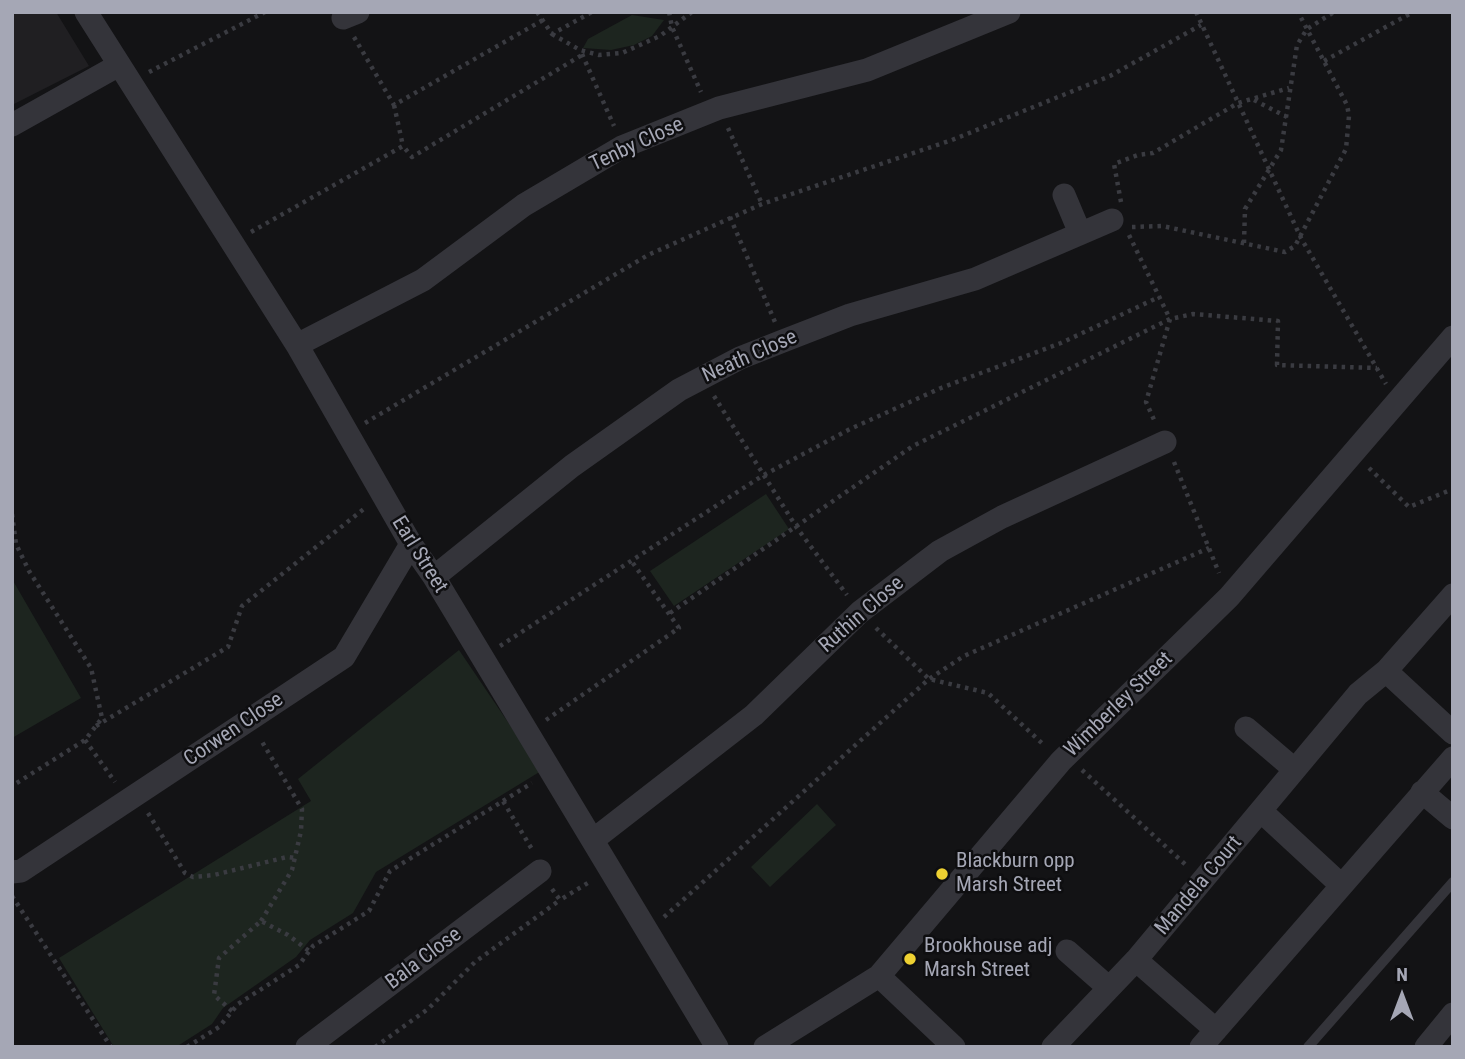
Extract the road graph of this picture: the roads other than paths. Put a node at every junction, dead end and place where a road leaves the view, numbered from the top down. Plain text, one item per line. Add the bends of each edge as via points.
1 (86, 12) edge
2 (1009, 12) edge
3 (124, 74) junction
4 (12, 125) edge
5 (1064, 195) dead end
6 (1112, 220) road end
7 (1080, 233) junction
8 (1453, 337) edge
9 (297, 345) junction
10 (1165, 442) road end
11 (411, 544) junction
12 (435, 577) junction
13 (1453, 595) edge
14 (1386, 671) junction
15 (1246, 728) dead end
16 (1453, 733) edge
17 (1453, 758) edge
18 (1294, 769) junction
19 (1422, 792) junction
20 (1261, 811) junction
21 (1453, 818) edge
22 (593, 840) junction
23 (540, 870) road end
24 (12, 872) edge
25 (1453, 882) edge
26 (1341, 885) junction
27 (1067, 951) dead end
28 (1136, 960) junction
29 (878, 976) junction
30 (1110, 988) junction
31 (1453, 1014) edge
32 (1208, 1038) edge
33 (1437, 1043) edge
34 (307, 1047) edge
35 (717, 1047) edge
36 (765, 1047) edge
37 (954, 1047) edge
38 (1053, 1047) edge
39 (1308, 1047) edge

1 - 3 street, Earl Street
2 - 9 street, Tenby Close via 867,70 714,110 622,147 524,205 422,280
3 - 4 street
3 - 9 street, Earl Street
5 - 7 street
6 - 7 street, Neath Close
7 - 12 street, Neath Close via 975,279 850,315 703,377 583,458
8 - 29 street, Wimberley Street via 1229,597 1064,758
9 - 11 street, Earl Street
10 - 22 street, Ruthin Close via 950,545 860,612 754,715
11 - 12 street, Earl Street
11 - 24 street, Corwen Close via 344,657 21,871
12 - 22 street, Earl Street
13 - 14 street, Mandela Court
14 - 16 street
14 - 18 street, Mandela Court via 1358,694
15 - 18 street
17 - 19 street
18 - 20 street, Mandela Court
19 - 21 street
19 - 26 street
20 - 26 street
20 - 28 street, Mandela Court
22 - 35 street, Earl Street
23 - 34 street, Bala Close
25 - 39 lane
26 - 32 street
27 - 30 street
28 - 30 street, Mandela Court
28 - 32 street
29 - 36 street, Wimberley Street
29 - 37 street
30 - 38 street, Mandela Court
31 - 33 street

